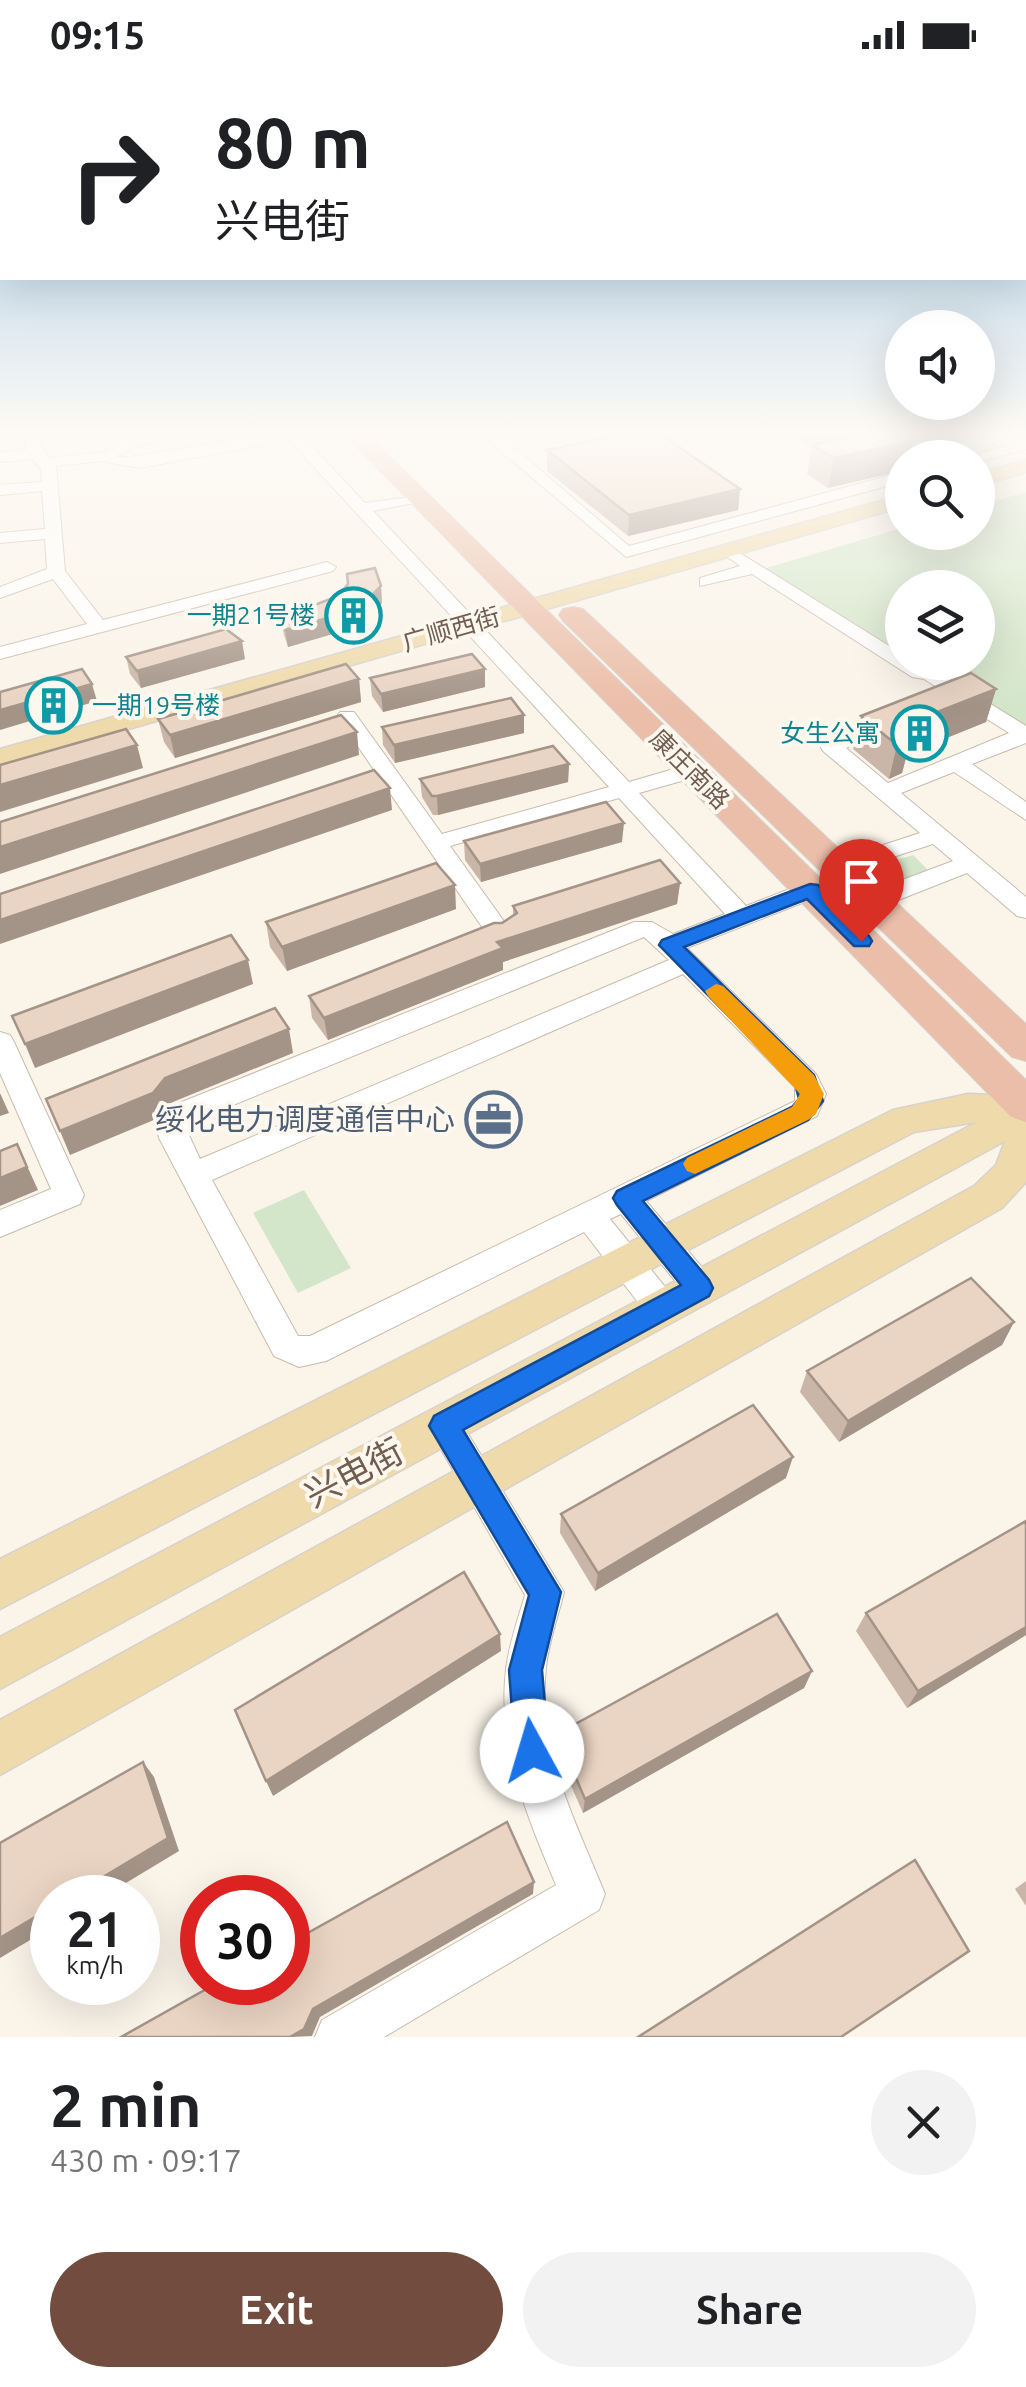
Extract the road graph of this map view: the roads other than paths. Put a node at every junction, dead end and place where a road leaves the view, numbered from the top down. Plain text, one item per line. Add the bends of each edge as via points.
1 (51, 524) edge
2 (374, 524) edge
3 (453, 524) edge
4 (473, 524) edge
5 (593, 524) edge
6 (731, 524) edge
7 (821, 524) edge
8 (53, 533) junction
9 (0, 538) edge
10 (727, 550) junction
11 (326, 567) dead end
12 (754, 568) junction
13 (56, 572) junction
14 (706, 582) dead end
15 (533, 585) junction
16 (0, 593) edge
17 (466, 624) junction
18 (98, 626) junction
19 (0, 653) edge
20 (965, 694) junction
21 (346, 716) edge
22 (1024, 736) edge
23 (0, 758) edge
24 (956, 764) junction
25 (691, 771) junction
26 (622, 790) junction
27 (885, 792) junction
28 (1026, 813) edge
29 (937, 835) junction
30 (436, 843) junction
31 (910, 844) junction
32 (971, 864) junction
33 (839, 867) junction
34 (945, 874) junction
35 (810, 890) junction
36 (874, 900) junction
37 (1025, 908) edge
38 (742, 917) junction
39 (500, 934) edge
40 (678, 954) junction
41 (0, 1042) edge
42 (1026, 1047) edge
43 (1026, 1110) edge
44 (1026, 1132) edge
45 (193, 1175) junction
46 (626, 1198) junction
47 (588, 1216) junction
48 (0, 1224) edge
49 (664, 1244) junction
50 (626, 1263) junction
51 (681, 1298) junction
52 (444, 1426) junction
53 (478, 1482) junction
54 (0, 1585) edge
55 (0, 1664) edge
56 (0, 1749) edge
57 (339, 2037) edge

1 - 8 street
2 - 17 street
3 - 15 highway, 康庄南路
4 - 15 highway, 康庄南路
5 - 6 street via 626,552
7 - 10 main road, 广顺西街
8 - 9 street
8 - 13 street
10 - 12 street
10 - 15 main road, 广顺西街
11 - 18 street
12 - 14 street
12 - 20 street via 919,673
13 - 16 street
13 - 18 street
15 - 17 main road, 广顺西街
15 - 25 highway, 康庄南路
15 - 33 highway, 康庄南路
17 - 23 main road, 广顺西街
17 - 26 street
18 - 19 street
20 - 22 street
20 - 27 street via 830,746
21 - 30 street
22 - 24 street
24 - 27 street
24 - 28 street
25 - 26 street
25 - 35 highway, 康庄南路
26 - 30 street
26 - 38 street
27 - 29 street
29 - 31 street
29 - 32 street
30 - 39 street
31 - 33 street
31 - 34 street
32 - 34 street
32 - 37 street
33 - 36 highway, 康庄南路
34 - 36 street
35 - 38 street
35 - 43 highway, 康庄南路
36 - 42 highway, 康庄南路
38 - 40 street
40 - 45 street
40 - 45 street via 657,933 635,929 184,1113 172,1130
40 - 46 street via 806,1081 811,1101 800,1114
41 - 48 street via 69,1195
43 - 49 main road via 968,1108 906,1120
43 - 51 main road, 兴电街
44 - 53 main road via 1010,1180 988,1196
45 - 47 street via 278,1336 300,1352
46 - 47 street
46 - 49 street
47 - 50 street
49 - 50 main road
49 - 51 street
50 - 51 street
50 - 54 main road
51 - 52 main road, 兴电街
52 - 53 street
52 - 55 main road, 兴电街
53 - 56 main road
53 - 57 street via 545,1592 525,1670 528,1729 553,1828 582,1894

